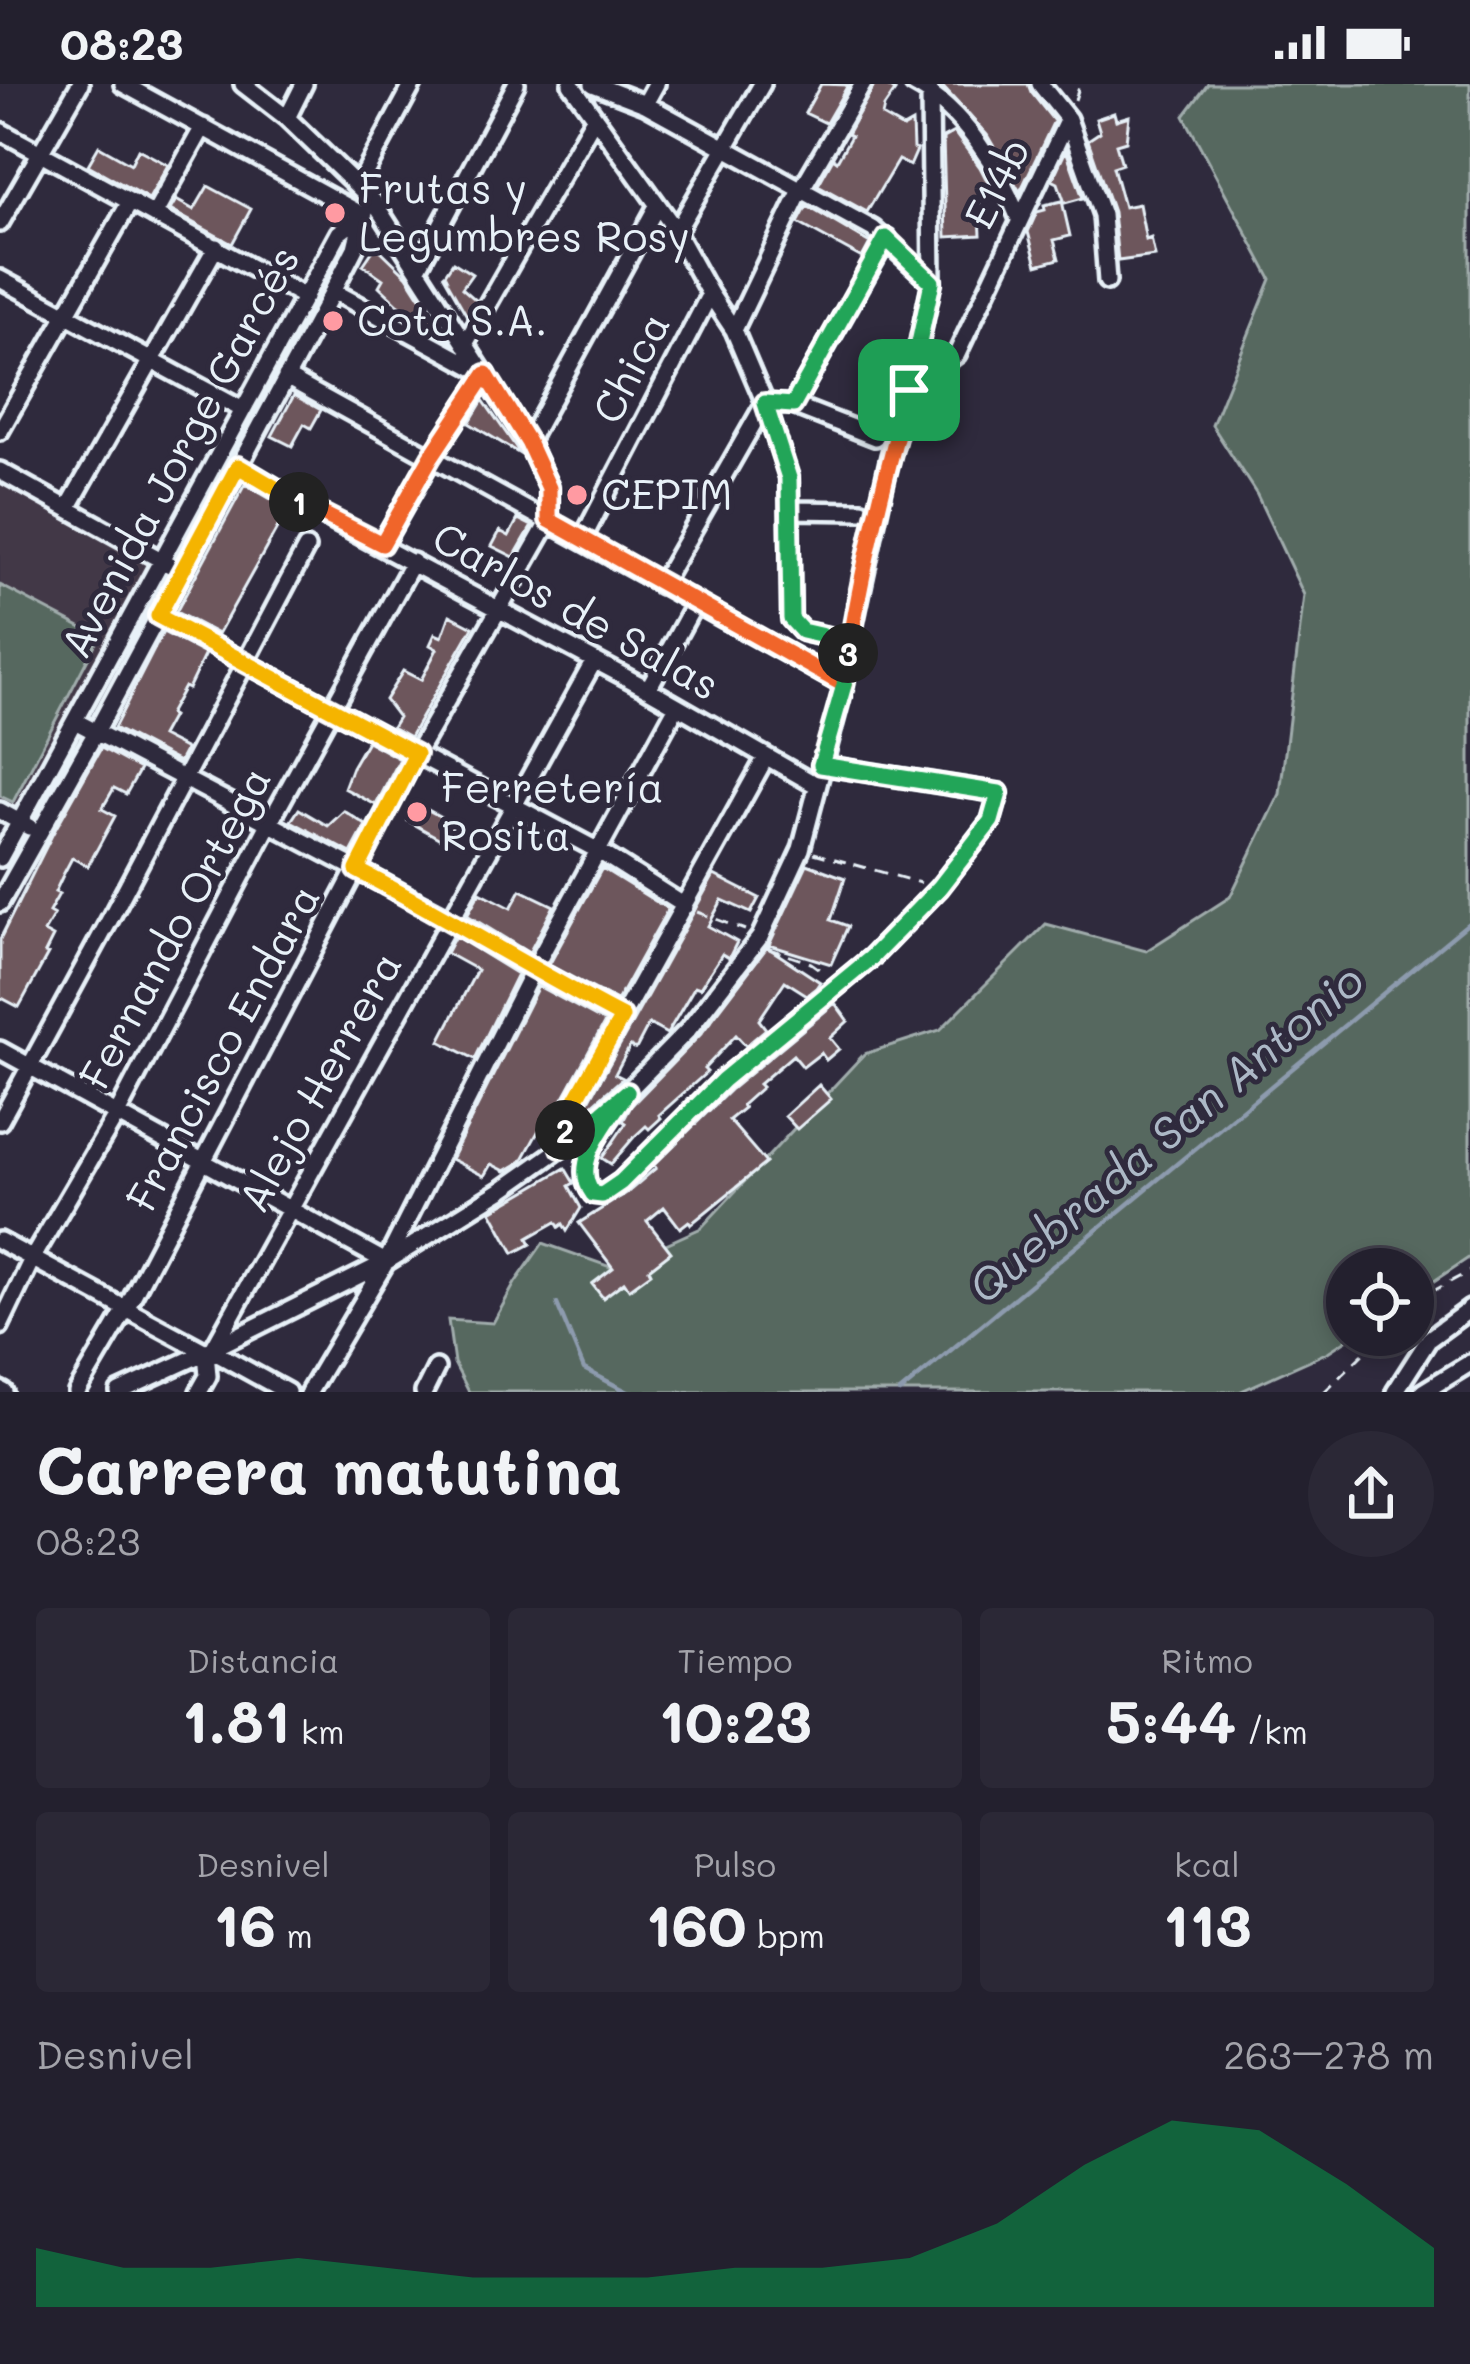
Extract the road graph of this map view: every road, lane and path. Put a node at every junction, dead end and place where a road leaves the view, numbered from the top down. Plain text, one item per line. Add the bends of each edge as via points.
1 (80, 84) edge
2 (123, 84) edge
3 (243, 84) edge
4 (304, 84) edge
5 (413, 84) edge
6 (516, 84) edge
7 (572, 84) edge
8 (593, 84) edge
9 (656, 84) edge
10 (762, 84) edge
11 (863, 84) edge
12 (914, 84) edge
13 (1040, 84) edge
14 (928, 88) edge
15 (645, 104) junction
16 (287, 118) junction
17 (594, 118) junction
18 (1068, 119) junction
19 (203, 127) junction
20 (0, 131) edge
21 (727, 147) junction
22 (39, 152) junction
23 (358, 186) junction
24 (801, 190) junction
25 (130, 202) junction
26 (658, 206) junction
27 (369, 208) junction
28 (154, 215) junction
29 (1019, 219) junction
30 (0, 223) edge
31 (676, 232) junction
32 (886, 238) junction
33 (216, 247) junction
34 (418, 268) junction
35 (0, 279) edge
36 (1107, 281) dead end
37 (932, 282) junction
38 (333, 291) junction
39 (710, 293) junction
40 (305, 297) junction
41 (66, 315) junction
42 (734, 330) junction
43 (466, 344) junction
44 (152, 359) junction
45 (486, 374) junction
46 (286, 377) junction
47 (909, 390) junction
48 (765, 403) junction
49 (793, 405) junction
50 (243, 410) junction
51 (0, 431) edge
52 (875, 437) dead end
53 (528, 442) junction
54 (431, 457) junction
55 (238, 466) junction
56 (0, 471) edge
57 (68, 508) junction
58 (791, 511) junction
59 (862, 512) dead end
60 (549, 520) junction
61 (582, 540) junction
62 (382, 544) junction
63 (306, 548) dead end
64 (161, 560) junction
65 (412, 562) junction
66 (181, 571) junction
67 (661, 585) junction
68 (695, 603) junction
69 (499, 610) junction
70 (158, 616) junction
71 (850, 642) junction
72 (594, 661) junction
73 (243, 662) junction
74 (844, 685) junction
75 (649, 689) junction
76 (676, 706) junction
77 (332, 709) junction
78 (75, 721) junction
79 (96, 732) junction
80 (416, 754) junction
81 (766, 757) junction
82 (821, 765) junction
83 (184, 780) junction
84 (816, 785) junction
85 (514, 805) junction
86 (0, 811) edge
87 (20, 822) junction
88 (269, 824) junction
89 (39, 832) junction
90 (597, 850) junction
91 (816, 854) dead end
92 (0, 858) edge
93 (357, 870) junction
94 (931, 886) dead end
95 (0, 903) edge
96 (692, 910) junction
97 (451, 919) junction
98 (745, 931) dead end
99 (764, 947) dead end
100 (533, 970) junction
101 (831, 977) dead end
102 (622, 1017) junction
103 (0, 1050) edge
104 (29, 1066) junction
105 (627, 1092) junction
106 (117, 1114) junction
107 (0, 1120) edge
108 (561, 1148) junction
109 (204, 1162) junction
110 (290, 1209) junction
111 (0, 1241) edge
112 (32, 1259) junction
113 (386, 1262) junction
114 (1470, 1270) edge
115 (1434, 1290) edge
116 (126, 1309) junction
117 (1470, 1309) edge
118 (0, 1326) edge
119 (209, 1350) junction
120 (1361, 1356) edge
121 (1470, 1363) edge
122 (436, 1368) dead end
123 (77, 1392) edge
124 (119, 1392) edge
125 (199, 1392) edge
126 (287, 1392) edge
127 (309, 1392) edge
128 (424, 1392) edge
129 (1324, 1392) edge
130 (1395, 1392) edge
131 (1424, 1392) edge

1 - 22 street
2 - 19 street
3 - 16 street
4 - 16 street
5 - 23 street
6 - 34 street
7 - 17 street
8 - 15 street
9 - 15 street
10 - 21 street
11 - 24 street
12 - 14 street
13 - 18 street
14 - 29 street via 985,155
14 - 37 street
15 - 21 street
16 - 23 street
17 - 26 street
17 - 43 street
18 - 29 street, E14b
18 - 36 street via 1102,215
19 - 27 street
19 - 28 street
20 - 22 street
21 - 24 street
21 - 31 street
22 - 25 street
22 - 30 street
23 - 27 street
24 - 32 street
24 - 42 street
25 - 28 street
25 - 41 street
26 - 31 street
26 - 53 street
27 - 34 street
27 - 38 street, Avenida Jorge Garcés
27 - 40 street, Avenida Jorge Garcés via 339,233
28 - 33 street
29 - 47 street, E14b via 957,354
31 - 39 street
32 - 37 street
32 - 49 street
33 - 40 street
33 - 44 street
34 - 43 street
35 - 41 street
37 - 47 street
38 - 45 street
38 - 46 street, Avenida Jorge Garcés
39 - 42 street
39 - 61 street, Chica
40 - 50 street, Avenida Jorge Garcés
41 - 44 street
41 - 51 street
42 - 48 street
43 - 45 street
44 - 50 street
44 - 57 street
45 - 53 street
45 - 54 street
46 - 54 street
46 - 55 street, Avenida Jorge Garcés
47 - 71 street
48 - 49 street
48 - 58 street
48 - 67 street
49 - 52 street
50 - 64 street, Avenida Jorge Garcés
53 - 60 street via 549,488
54 - 60 street
54 - 62 street
55 - 62 street, Carlos de Salas
55 - 66 street, Avenida Jorge Garcés
56 - 57 street
57 - 64 street
58 - 59 street
58 - 71 street via 791,619 802,631
60 - 61 street
60 - 69 street, Francisco Endara
61 - 67 street
62 - 65 street, Carlos de Salas
63 - 73 street
64 - 66 street
64 - 78 street, Avenida Jorge Garcés
65 - 69 street, Carlos de Salas
65 - 77 street, Fernando Ortega
66 - 70 street, Avenida Jorge Garcés
67 - 68 street
68 - 74 street
68 - 75 street
69 - 72 street, Carlos de Salas
69 - 80 street, Francisco Endara
70 - 73 street
70 - 79 street, Avenida Jorge Garcés
71 - 74 street
72 - 75 street, Carlos de Salas
72 - 85 street, Alejo Herrera
73 - 77 street
73 - 83 street
74 - 82 street
75 - 76 street, Carlos de Salas
76 - 81 street, Carlos de Salas
76 - 90 street
77 - 80 street
77 - 88 street, Fernando Ortega
78 - 79 street
78 - 87 street, Avenida Jorge Garcés
79 - 83 street
79 - 89 street, Avenida Jorge Garcés
80 - 85 street
80 - 93 street, Francisco Endara
81 - 84 street, Carlos de Salas
81 - 96 street
82 - 84 street
82 - 105 street via 999,793 991,821 871,958 723,1080 621,1182 593,1194 584,1179 589,1153
83 - 88 street
83 - 104 street
84 - 105 street via 802,849 760,937
85 - 90 street
85 - 97 street, Alejo Herrera
86 - 87 street
87 - 89 street
87 - 92 street, Avenida Jorge Garcés
88 - 93 street
88 - 106 street, Fernando Ortega
89 - 95 street, Avenida Jorge Garcés
90 - 96 street
90 - 100 street
91 - 94 path
93 - 97 street
93 - 109 street, Francisco Endara
96 - 98 path
96 - 102 street
97 - 100 street
97 - 110 street, Alejo Herrera
99 - 101 path
100 - 102 street
100 - 113 street
102 - 108 street via 569,1112
103 - 104 street
104 - 106 street
104 - 107 street
105 - 108 street
106 - 109 street
106 - 112 street, Fernando Ortega
108 - 113 street
109 - 110 street
109 - 116 street, Francisco Endara
110 - 113 street
110 - 119 street, Alejo Herrera
111 - 112 street
112 - 116 street
112 - 118 street, Fernando Ortega
113 - 119 street
113 - 127 street
114 - 115 path
116 - 119 street
116 - 123 street, Francisco Endara
117 - 130 street via 1429,1340
119 - 124 street
119 - 125 street, Alejo Herrera
119 - 126 street
120 - 129 path
121 - 131 street
122 - 128 street

